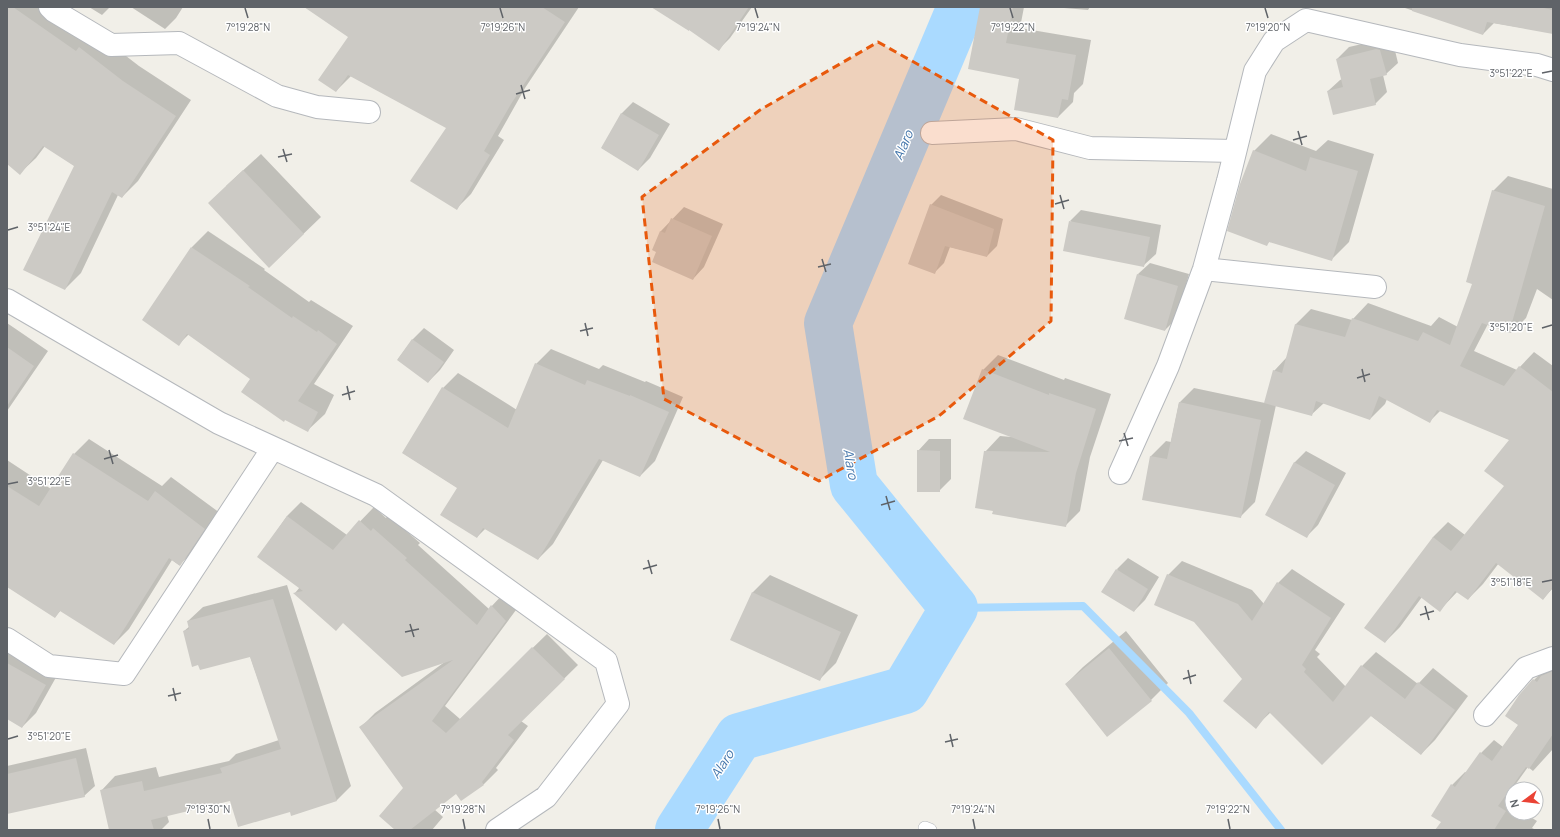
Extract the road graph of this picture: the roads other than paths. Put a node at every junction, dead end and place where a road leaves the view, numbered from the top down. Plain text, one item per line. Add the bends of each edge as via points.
1 (50, 7) edge
2 (1553, 70) edge
3 (369, 112) dead end
4 (932, 133) dead end
5 (1236, 150) junction
6 (1204, 269) junction
7 (1375, 287) dead end
8 (7, 300) edge
9 (274, 448) junction
10 (1120, 473) dead end
11 (7, 639) edge
12 (1553, 658) edge
13 (1485, 715) dead end
14 (497, 830) edge

1 - 3 street via 110,45 179,43 277,96 317,106
2 - 5 street via 1537,65 1460,55 1306,20 1274,41 1255,71
4 - 5 street via 1016,129 1090,148
5 - 6 street
6 - 7 street
6 - 10 street via 1168,366
8 - 9 street via 219,423
9 - 11 street via 124,674 49,666
9 - 14 street via 376,495 606,661 618,704 546,797
12 - 13 street via 1526,668

